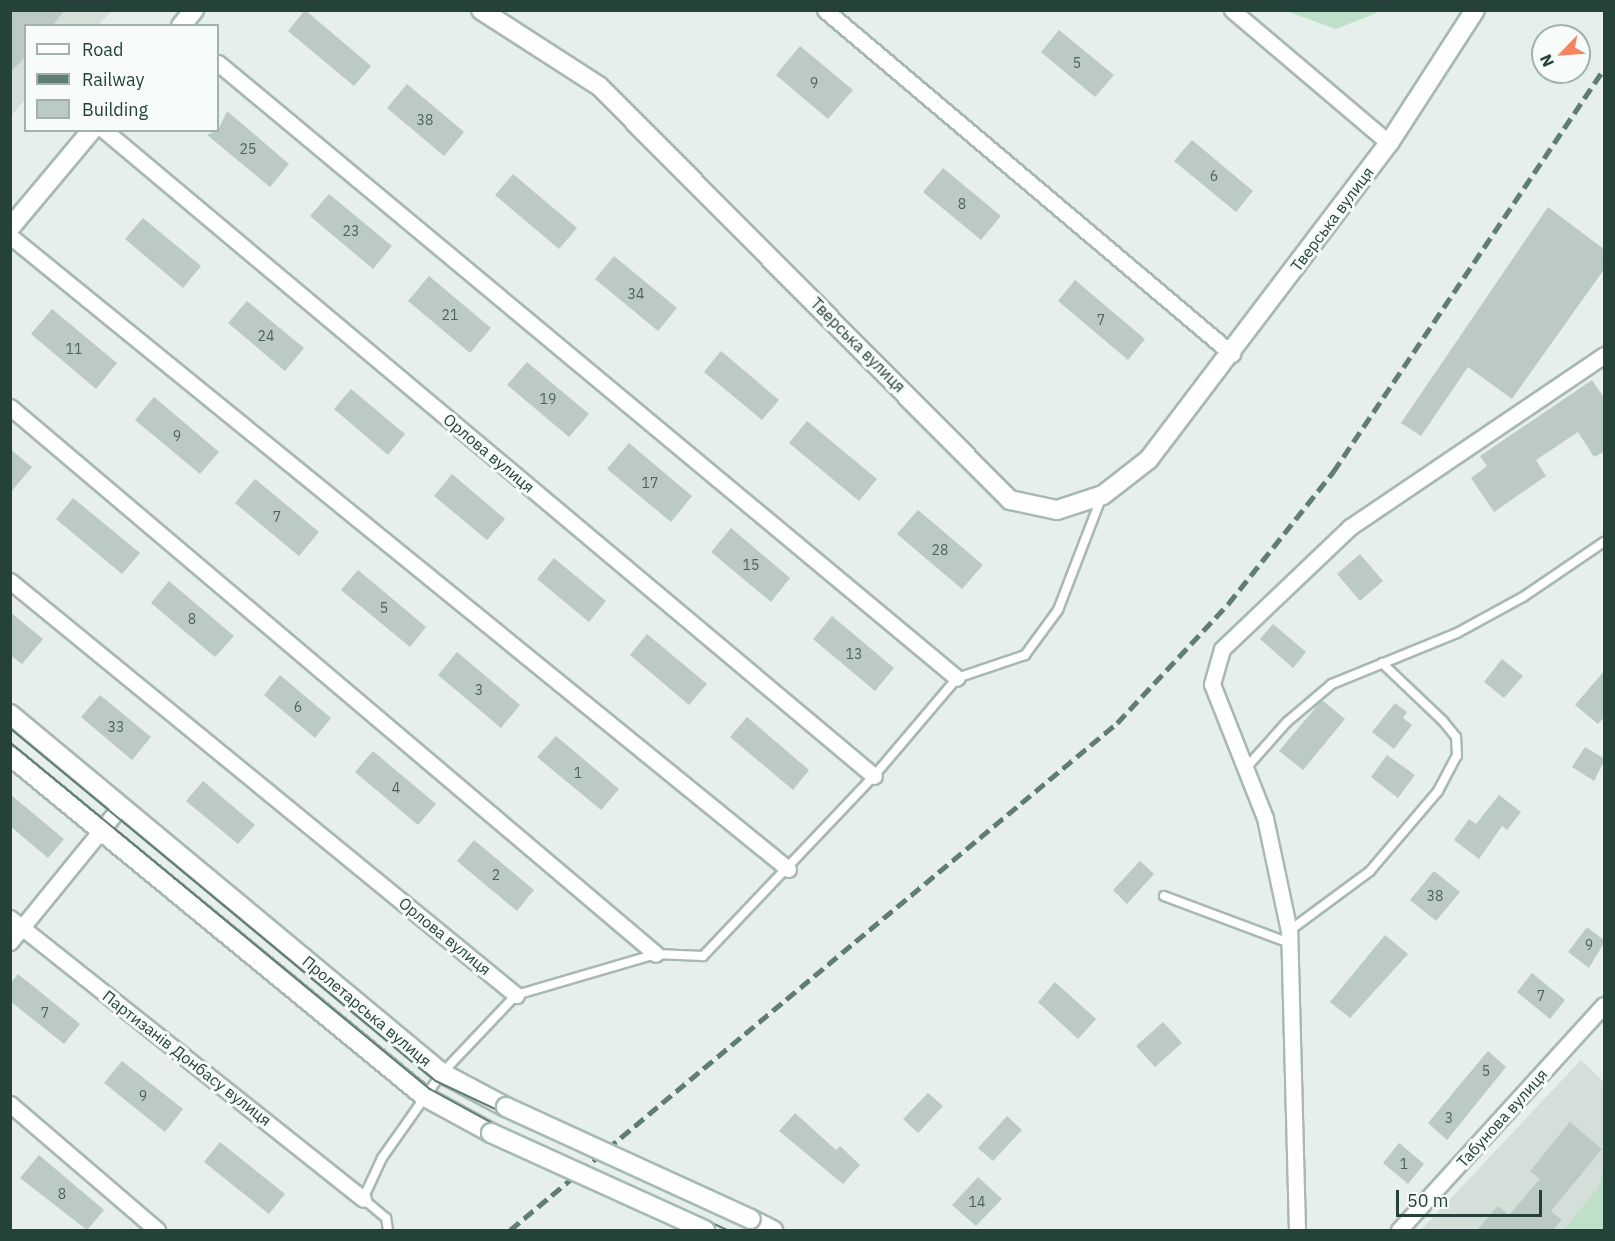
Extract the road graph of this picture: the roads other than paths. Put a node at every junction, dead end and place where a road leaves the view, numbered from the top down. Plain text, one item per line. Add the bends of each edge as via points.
1 (194, 10) edge
2 (481, 10) edge
3 (825, 10) edge
4 (1232, 10) edge
5 (1475, 10) edge
6 (183, 24) edge
7 (219, 64) edge
8 (90, 132) edge
9 (106, 132) edge
10 (1389, 143) junction
11 (10, 228) edge
12 (10, 236) edge
13 (1232, 354) junction
14 (1605, 355) edge
15 (10, 407) edge
16 (1102, 495) junction
17 (1605, 542) edge
18 (10, 581) edge
19 (1382, 663) junction
20 (957, 678) junction
21 (10, 714) edge
22 (10, 756) edge
23 (1246, 768) junction
24 (874, 776) junction
25 (121, 806) junction
26 (102, 831) junction
27 (788, 869) junction
28 (1164, 896) dead end
29 (16, 923) edge
30 (1289, 937) junction
31 (10, 942) edge
32 (656, 954) junction
33 (516, 995) junction
34 (1605, 1005) edge
35 (442, 1073) junction
36 (425, 1097) junction
37 (10, 1104) edge
38 (363, 1198) junction
39 (157, 1230) edge
40 (388, 1230) edge
41 (705, 1230) edge
42 (774, 1230) edge
43 (1297, 1230) edge
44 (1399, 1230) edge

1 - 6 main road
2 - 16 main road, Тверська вулиця via 598,86 1010,500 1057,510
3 - 13 street
4 - 10 street
5 - 10 main road, Тверська вулиця
7 - 20 street
8 - 11 main road
9 - 24 street, Орлова вулиця
10 - 13 main road, Тверська вулиця
12 - 27 street
13 - 16 main road, Тверська вулиця via 1149,459
14 - 23 street via 1350,527 1222,649 1212,684 1223,720
15 - 32 street
16 - 20 lane via 1058,610 1025,655
17 - 19 lane via 1523,597 1457,633
18 - 33 street, Орлова вулиця
19 - 23 lane via 1332,684 1287,722
19 - 30 lane via 1456,737 1457,756 1438,791 1370,871
20 - 24 lane
21 - 25 main road, Пролетарська вулиця
22 - 26 main road, Пролетарська вулиця
23 - 30 street via 1265,818
24 - 27 lane
25 - 26 street
25 - 35 main road, Пролетарська вулиця
26 - 29 street
26 - 36 main road, Пролетарська вулиця
27 - 32 lane via 703,956
28 - 30 lane
29 - 31 street
29 - 38 street, Партизанів Донбасу вулиця
30 - 43 street
32 - 33 lane
33 - 35 lane
34 - 44 street, Табунова вулиця
35 - 36 lane
35 - 42 main road, Пролетарська вулиця, bridge via 506,1107
36 - 38 lane via 382,1158
36 - 41 main road, Пролетарська вулиця, bridge via 491,1133
37 - 39 street
38 - 40 lane via 386,1218

